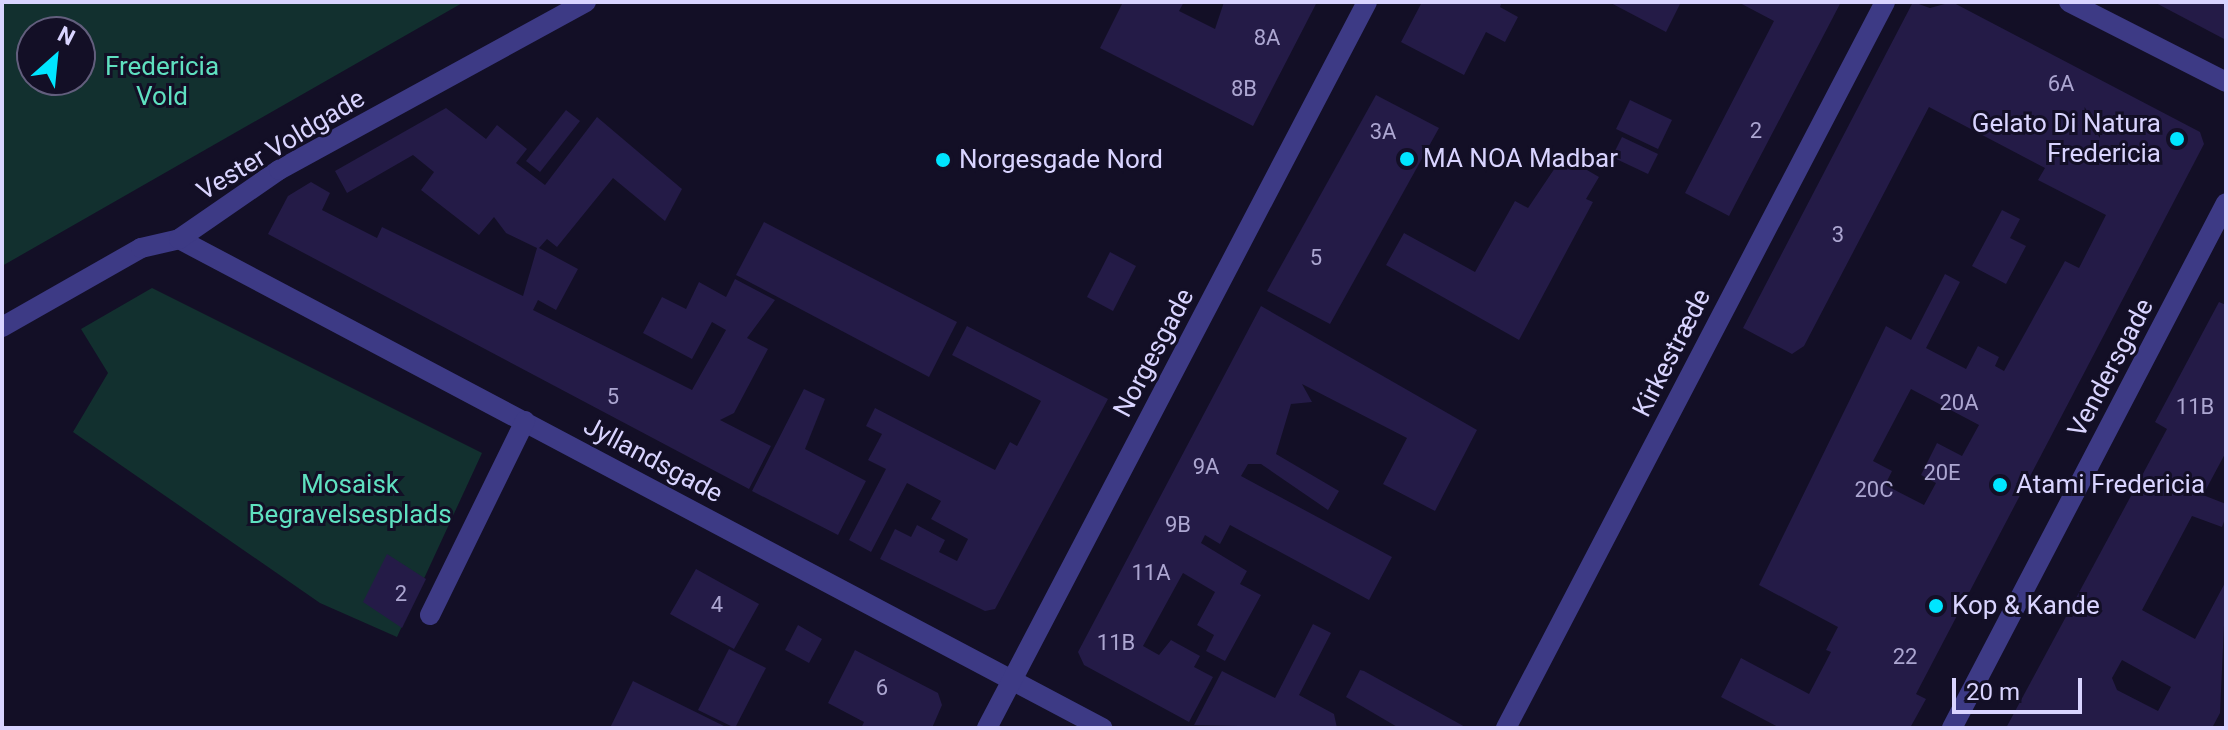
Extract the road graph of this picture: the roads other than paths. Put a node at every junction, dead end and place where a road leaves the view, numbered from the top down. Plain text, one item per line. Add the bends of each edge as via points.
1 (586, 2) edge
2 (1367, 2) edge
3 (1885, 2) edge
4 (2069, 2) edge
5 (2226, 82) edge
6 (2226, 203) edge
7 (179, 239) junction
8 (2, 327) edge
9 (525, 421) junction
10 (430, 615) dead end
11 (1012, 681) junction
12 (987, 728) edge
13 (1102, 728) edge
14 (1506, 728) edge
15 (1952, 728) edge

1 - 7 street, Vester Voldgade via 279,170
2 - 11 street, Norgesgade
3 - 14 street, Kirkestræde
4 - 5 street
6 - 15 street, Vendersgade
7 - 8 street, Vester Voldgade via 141,248
7 - 9 street, Jyllandsgade
9 - 10 street
9 - 11 street, Jyllandsgade
11 - 12 street, Norgesgade
11 - 13 street, Jyllandsgade

